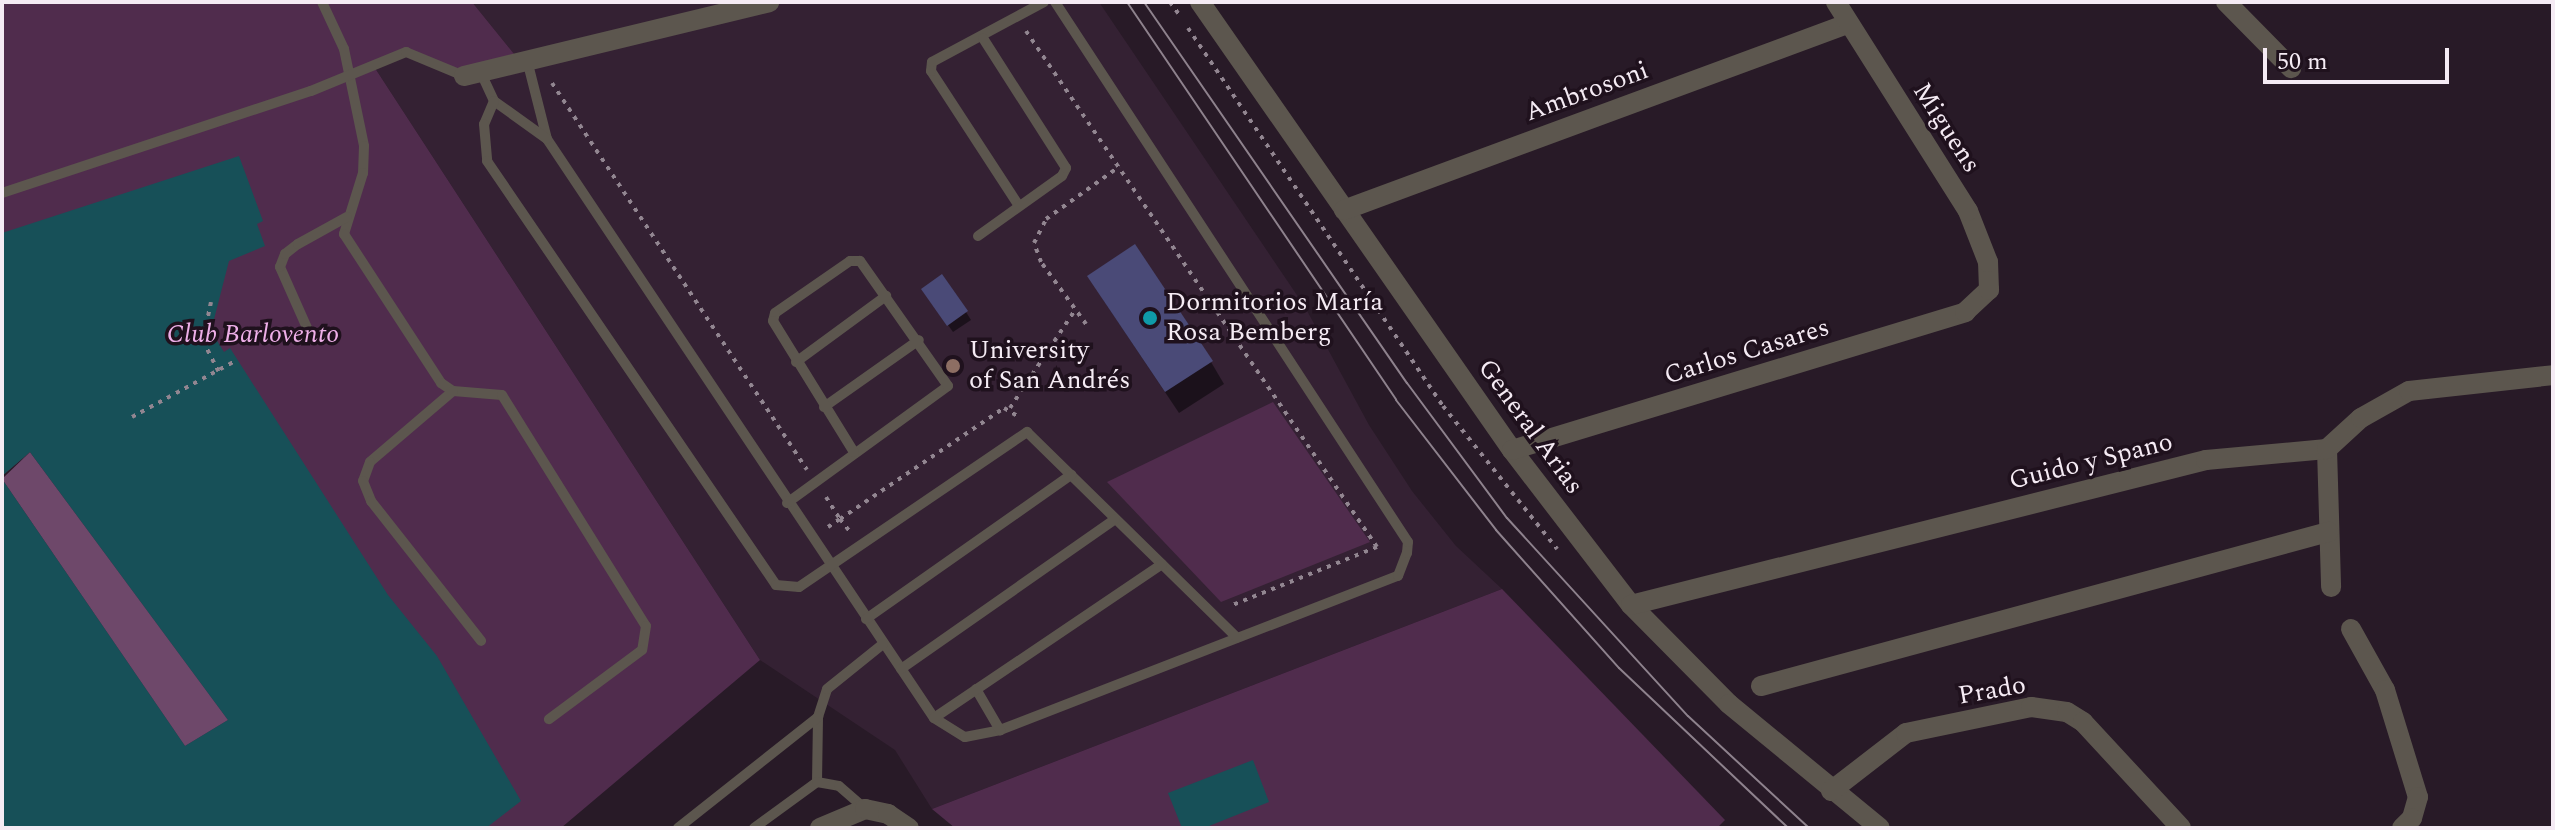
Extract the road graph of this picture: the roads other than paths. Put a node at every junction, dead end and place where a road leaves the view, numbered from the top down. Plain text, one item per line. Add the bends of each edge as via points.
1 (322, 2) edge
2 (769, 2) edge
3 (1044, 2) edge
4 (1055, 2) edge
5 (1200, 2) edge
6 (1836, 2) edge
7 (2226, 2) edge
8 (1847, 24) junction
9 (983, 38) junction
10 (532, 63) junction
11 (2291, 68) dead end
12 (350, 72) junction
13 (473, 74) junction
14 (494, 101) junction
15 (547, 139) junction
16 (2, 193) edge
17 (1019, 206) junction
18 (1344, 210) junction
19 (347, 217) junction
20 (978, 236) dead end
21 (1989, 290) joint
22 (886, 296) junction
23 (312, 339) dead end
24 (919, 340) junction
25 (796, 362) junction
26 (2553, 375) edge
27 (453, 391) junction
28 (824, 407) junction
29 (2327, 449) junction
30 (1512, 450) junction
31 (854, 452) junction
32 (1071, 475) junction
33 (787, 503) junction
34 (1115, 519) junction
35 (2328, 532) junction
36 (1162, 564) junction
37 (831, 568) junction
38 (2331, 587) dead end
39 (1631, 605) junction
40 (866, 619) junction
41 (2351, 629) dead end
42 (1237, 638) junction
43 (481, 641) dead end
44 (883, 644) junction
45 (901, 669) junction
46 (1761, 686) dead end
47 (976, 689) junction
48 (818, 717) junction
49 (934, 718) junction
50 (549, 719) dead end
51 (1000, 730) junction
52 (817, 782) junction
53 (1831, 791) junction
54 (865, 809) junction
55 (678, 828) edge
56 (754, 828) edge
57 (820, 828) edge
58 (909, 828) edge
59 (1880, 828) edge
60 (2181, 828) edge
61 (2402, 828) edge

1 - 12 lane
2 - 10 street
3 - 9 lane
4 - 42 lane via 1408,542 1398,576
5 - 18 street, General Arias
6 - 8 street, Miguens
7 - 11 street
8 - 18 street, Ambrosoni
8 - 21 street, Miguens via 1968,211 1988,262
9 - 17 lane via 1066,168
9 - 17 lane via 940,55 931,71
10 - 13 street
10 - 15 lane
12 - 13 lane via 406,52
12 - 16 lane via 311,91
12 - 19 lane via 349,91 364,146 363,173
13 - 14 lane
14 - 15 lane
14 - 37 lane via 484,124 487,161 776,585 799,587
15 - 33 lane
17 - 20 lane
18 - 30 street, General Arias
19 - 23 lane via 298,244 285,254 280,267
19 - 27 lane via 344,234 441,383
21 - 30 street, Carlos Casares via 1965,312
22 - 24 lane
22 - 25 lane
22 - 25 lane via 860,261 850,261 775,313 776,331
24 - 28 lane
24 - 31 lane via 948,386
25 - 28 lane
26 - 29 street via 2409,391 2361,418
27 - 43 lane via 370,462 363,481 371,501
27 - 50 lane via 502,395 646,626 642,650
28 - 31 lane
29 - 35 street
29 - 39 street, Guido y Spano via 2206,460
30 - 39 street, General Arias
31 - 33 lane
32 - 34 lane
32 - 37 lane via 1027,432
32 - 40 lane
33 - 37 lane
34 - 36 lane
34 - 45 lane
35 - 38 street
35 - 46 street
36 - 42 lane
36 - 47 lane
37 - 40 lane
39 - 53 street, General Arias via 1729,704
40 - 44 lane
41 - 61 street via 2385,690 2418,797 2412,818
42 - 51 lane
44 - 45 lane
44 - 48 lane via 827,689
45 - 49 lane
47 - 49 lane
47 - 51 lane
48 - 52 lane
48 - 55 lane
49 - 51 lane via 965,737
52 - 54 lane via 839,786
52 - 56 lane
53 - 59 street, General Arias
53 - 60 street, Prado via 1906,733 2031,707 2067,712 2083,722
54 - 57 street
54 - 58 street via 888,814

